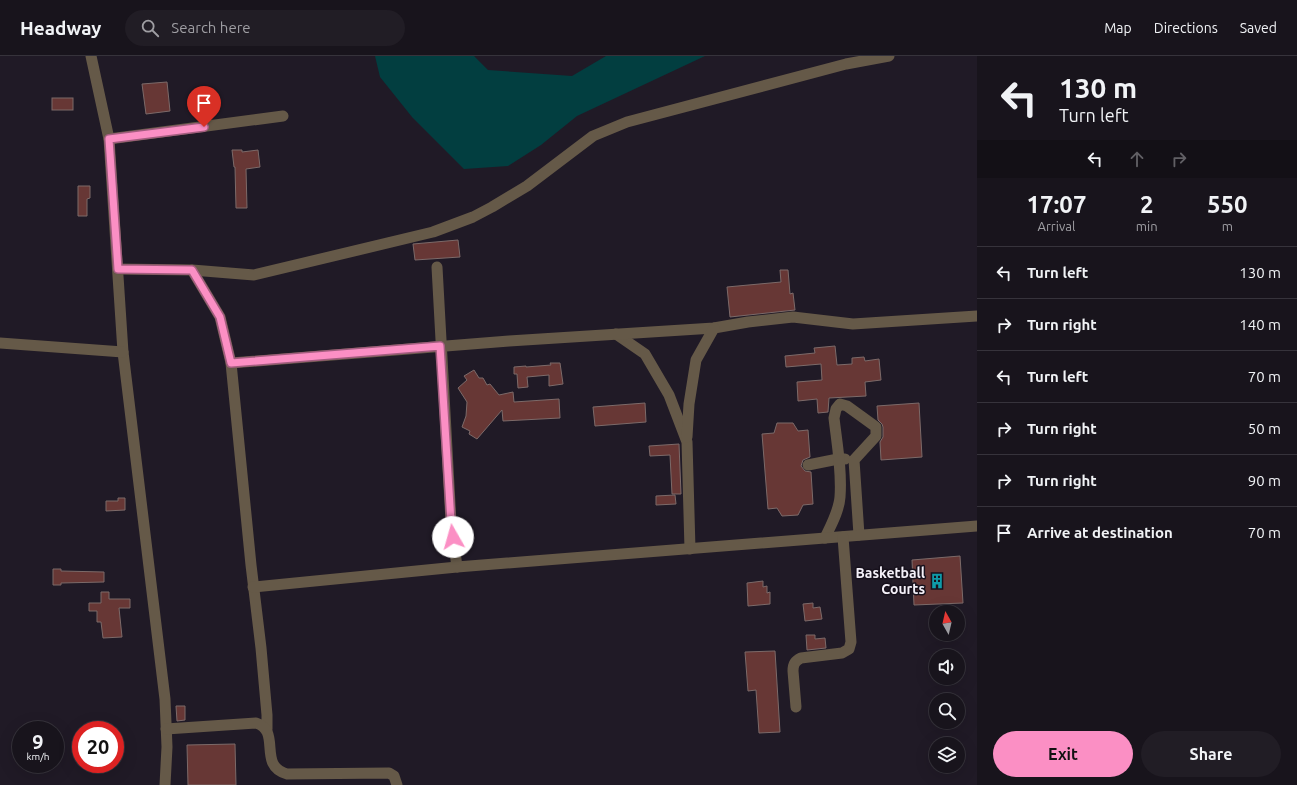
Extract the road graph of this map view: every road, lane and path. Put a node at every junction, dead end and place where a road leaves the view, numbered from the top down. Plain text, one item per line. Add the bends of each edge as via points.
1 (91, 56) edge
2 (889, 56) edge
3 (283, 116) dead end
4 (109, 139) junction
5 (437, 267) dead end
6 (118, 269) junction
7 (192, 270) junction
8 (977, 316) edge
9 (714, 328) junction
10 (616, 334) junction
11 (0, 343) edge
12 (440, 346) junction
13 (124, 352) junction
14 (231, 363) junction
15 (687, 442) junction
16 (838, 459) junction
17 (854, 460) junction
18 (808, 465) dead end
19 (977, 526) edge
20 (859, 535) junction
21 (843, 536) junction
22 (825, 538) junction
23 (690, 549) junction
24 (457, 567) junction
25 (254, 587) junction
26 (796, 707) dead end
27 (166, 729) junction
28 (267, 730) junction
29 (165, 785) edge
30 (397, 785) edge

1 - 4 street
2 - 7 street via 846,64 620,125 593,136 527,186 492,207 433,232 254,275
3 - 4 street
4 - 6 street
5 - 12 street
6 - 7 street
6 - 13 street
7 - 14 street via 220,317
8 - 9 street via 854,324 792,317
9 - 10 street
9 - 15 street via 696,360
10 - 12 street
10 - 15 street via 645,354 670,395
11 - 13 street
12 - 14 street
12 - 24 street via 451,522
13 - 27 street via 165,699
14 - 25 street
15 - 23 street
16 - 17 street
16 - 17 street via 834,418 840,404 847,406 876,427 876,436
16 - 18 street
16 - 22 street via 840,498
17 - 20 street
19 - 20 street
20 - 21 street
21 - 22 street
21 - 26 street via 851,642 849,648 842,653 800,658 796,661 793,665
22 - 23 street
23 - 24 street
24 - 25 street
25 - 28 street
27 - 28 street via 256,723 263,725
27 - 29 street
28 - 30 street via 271,759 279,772 390,773

